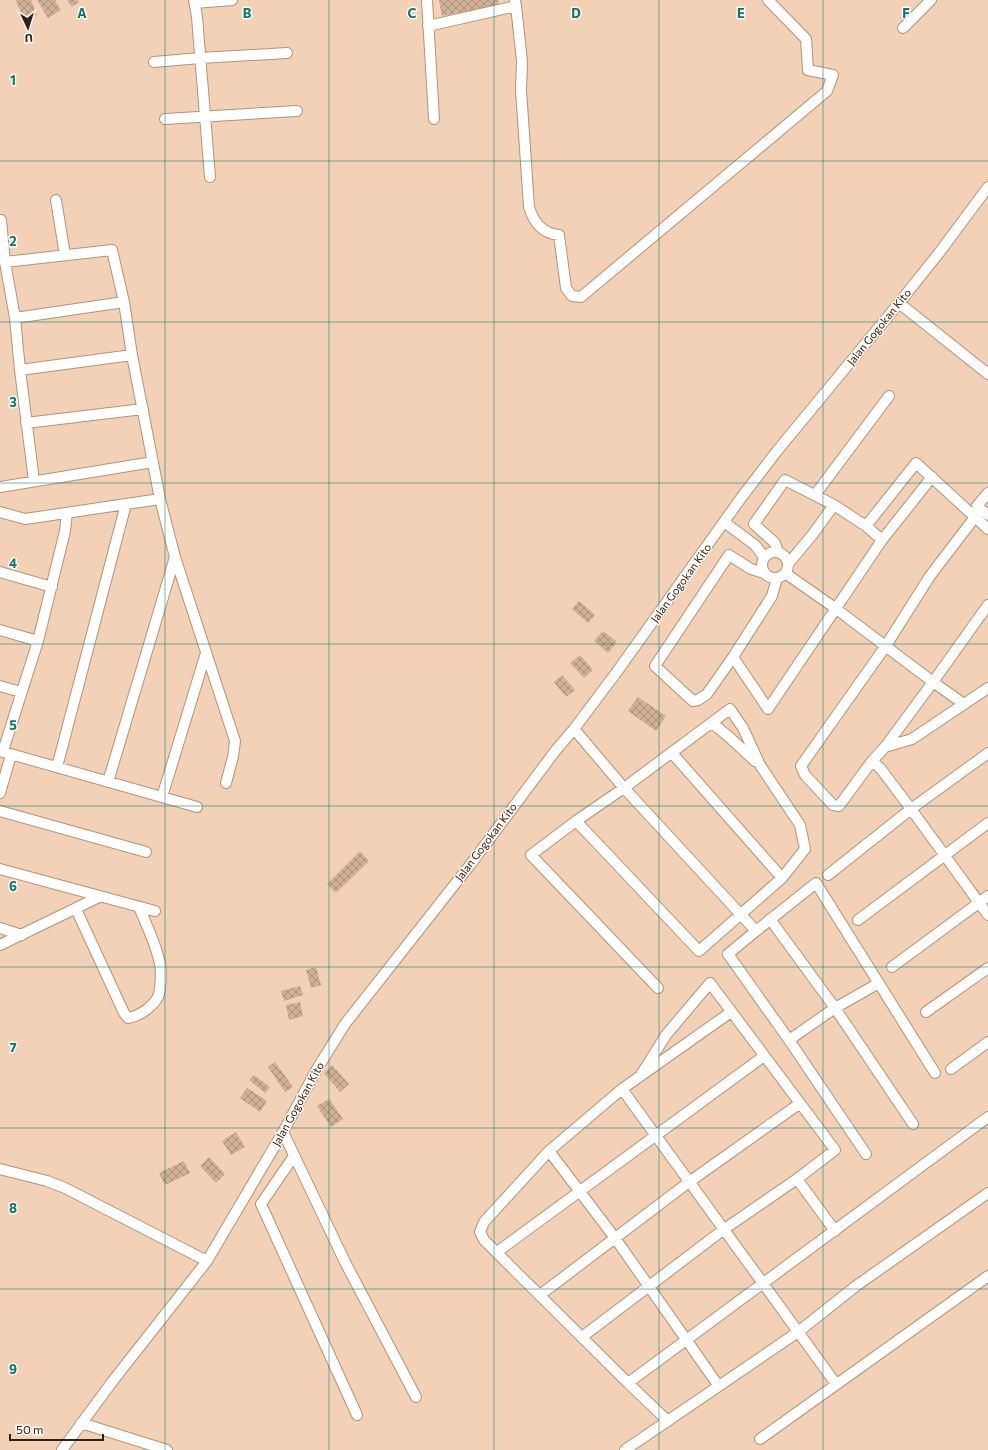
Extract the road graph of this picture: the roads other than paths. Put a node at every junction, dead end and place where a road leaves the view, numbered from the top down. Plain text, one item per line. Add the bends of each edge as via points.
1 (232, 0) edge
2 (427, 0) edge
3 (768, 0) edge
4 (931, 0) edge
5 (195, 2) edge
6 (516, 3) edge
7 (428, 26) junction
8 (903, 28) dead end
9 (287, 53) dead end
10 (200, 58) junction
11 (154, 62) dead end
12 (297, 111) dead end
13 (205, 117) junction
14 (165, 119) dead end
15 (434, 119) dead end
16 (210, 177) dead end
17 (988, 188) edge
18 (56, 200) dead end
19 (1, 220) edge
20 (65, 255) junction
21 (5, 262) junction
22 (124, 302) junction
23 (899, 303) junction
24 (16, 318) junction
25 (132, 355) junction
26 (20, 370) junction
27 (988, 374) edge
28 (889, 396) dead end
29 (143, 409) junction
30 (26, 423) junction
31 (153, 462) junction
32 (932, 477) junction
33 (34, 481) junction
34 (0, 487) edge
35 (988, 493) edge
36 (815, 496) junction
37 (160, 499) junction
38 (126, 504) junction
39 (834, 505) junction
40 (0, 512) edge
41 (67, 513) junction
42 (988, 515) edge
43 (975, 517) junction
44 (724, 522) junction
45 (866, 526) junction
46 (988, 529) edge
47 (882, 540) junction
48 (778, 552) junction
49 (176, 557) junction
50 (764, 557) junction
51 (0, 572) edge
52 (784, 572) junction
53 (764, 573) junction
54 (52, 587) junction
55 (988, 605) edge
56 (835, 608) junction
57 (0, 630) edge
58 (38, 641) junction
59 (885, 647) junction
60 (206, 653) junction
61 (733, 657) junction
62 (933, 682) junction
63 (0, 686) edge
64 (988, 688) edge
65 (21, 692) junction
66 (964, 704) junction
67 (712, 723) junction
68 (574, 729) junction
69 (885, 747) junction
70 (5, 752) edge
71 (672, 753) junction
72 (988, 753) edge
73 (872, 761) junction
74 (760, 765) junction
75 (57, 767) junction
76 (108, 782) junction
77 (226, 783) dead end
78 (624, 788) junction
79 (0, 792) edge
80 (162, 797) junction
81 (197, 807) dead end
82 (911, 809) junction
83 (0, 811) edge
84 (576, 821) junction
85 (988, 823) edge
86 (146, 852) dead end
87 (945, 855) junction
88 (0, 868) edge
89 (828, 875) dead end
90 (782, 878) junction
91 (988, 896) edge
92 (99, 897) junction
93 (978, 903) junction
94 (139, 907) junction
95 (76, 909) junction
96 (154, 911) dead end
97 (740, 915) junction
98 (988, 916) edge
99 (770, 919) junction
100 (858, 920) dead end
101 (0, 928) edge
102 (756, 931) junction
103 (22, 935) junction
104 (0, 945) edge
105 (892, 967) dead end
106 (988, 968) edge
107 (879, 983) junction
108 (658, 988) dead end
109 (835, 1008) junction
110 (731, 1012) junction
111 (926, 1012) dead end
112 (789, 1040) junction
113 (988, 1042) edge
114 (764, 1056) junction
115 (951, 1070) dead end
116 (935, 1073) dead end
117 (641, 1075) junction
118 (622, 1089) junction
119 (800, 1104) junction
120 (988, 1117) edge
121 (913, 1124) dead end
122 (283, 1132) junction
123 (655, 1135) junction
124 (549, 1151) junction
125 (866, 1154) dead end
126 (294, 1156) junction
127 (0, 1169) edge
128 (797, 1179) junction
129 (689, 1182) junction
130 (580, 1191) junction
131 (988, 1193) edge
132 (723, 1230) junction
133 (835, 1231) junction
134 (615, 1238) junction
135 (497, 1252) junction
136 (207, 1261) junction
137 (988, 1276) edge
138 (762, 1284) junction
139 (648, 1286) junction
140 (540, 1295) junction
141 (798, 1332) junction
142 (582, 1337) junction
143 (686, 1340) junction
144 (628, 1383) junction
145 (836, 1384) junction
146 (718, 1385) junction
147 (416, 1397) dead end
148 (357, 1415) dead end
149 (668, 1421) junction
150 (81, 1424) junction
151 (760, 1439) dead end
152 (62, 1450) edge
153 (167, 1450) edge
154 (625, 1450) edge

1 - 5 street
2 - 7 street
3 - 6 street via 806,40 808,70 833,75 827,91 581,297 572,296 566,288 560,235 550,234 533,220 529,207 521,90 522,61
4 - 8 street
5 - 10 street
6 - 7 street
7 - 15 street
9 - 10 street
10 - 11 street
10 - 13 street
12 - 13 street
13 - 14 street
13 - 16 street
17 - 23 street, Jalan Gogokan Kito
18 - 20 street
19 - 21 street
20 - 21 street
20 - 22 street via 112,250
21 - 24 street
22 - 24 street
22 - 25 street
23 - 27 street
23 - 44 street, Jalan Gogokan Kito via 777,451
24 - 26 street
25 - 26 street
25 - 29 street
26 - 30 street
28 - 36 street
29 - 30 street
29 - 31 street
30 - 33 street
31 - 33 street
31 - 37 street
32 - 43 street
32 - 45 street via 916,463
32 - 47 street
33 - 34 street
35 - 42 street via 977,506
36 - 39 street
36 - 48 street via 785,480 754,524 775,543
37 - 38 street
37 - 49 street
38 - 41 street
38 - 75 street
39 - 45 street
39 - 52 street
40 - 41 street via 25,519
41 - 54 street
43 - 46 street
43 - 59 street via 930,576
44 - 50 street via 755,545
44 - 68 street, Jalan Gogokan Kito
45 - 47 street
47 - 56 street
48 - 50 street
48 - 52 street via 785,557
49 - 60 street
49 - 76 street
50 - 53 street
51 - 54 street
52 - 53 street via 768,576
52 - 56 street
52 - 61 street via 772,596
53 - 61 street via 751,569 729,555 655,666 688,697 696,701 706,694
54 - 58 street
55 - 62 street
56 - 59 street
56 - 61 street via 768,709
57 - 58 street
58 - 65 street
59 - 62 street
59 - 73 street via 801,766 805,775 833,805 839,806
60 - 77 street via 235,741
60 - 80 street
62 - 66 street
62 - 69 street
63 - 65 street
64 - 66 street
65 - 70 street
66 - 69 street via 912,740
67 - 71 street
67 - 74 street
67 - 74 street via 730,709 743,728
68 - 78 street
68 - 122 street, Jalan Gogokan Kito via 345,1024
69 - 73 street
70 - 75 street
70 - 79 street
71 - 78 street
71 - 90 street
72 - 82 street
73 - 82 street
74 - 90 street via 800,825 805,849
75 - 76 street
76 - 80 street
78 - 84 street
78 - 97 street
80 - 81 street
82 - 87 street
82 - 89 street
83 - 86 street
84 - 97 street via 699,951
84 - 108 street via 531,855
85 - 87 street
87 - 93 street
87 - 100 street
88 - 92 street
90 - 97 street
91 - 93 street
92 - 94 street
92 - 95 street
93 - 98 street
93 - 105 street
94 - 95 street via 160,960 161,977 158,996 149,1008 128,1018
94 - 96 street
95 - 103 street
97 - 102 street
99 - 102 street
99 - 107 street via 816,883
99 - 109 street
101 - 103 street
102 - 112 street via 728,954
103 - 104 street
106 - 111 street
107 - 109 street
107 - 116 street
109 - 112 street
109 - 121 street
110 - 114 street
110 - 117 street
110 - 117 street via 710,983 666,1035
112 - 125 street
113 - 115 street
114 - 119 street
114 - 123 street
117 - 118 street
118 - 123 street
118 - 124 street
119 - 128 street via 835,1150
119 - 129 street
120 - 133 street
122 - 126 street
122 - 136 street, Jalan Gogokan Kito
123 - 129 street
123 - 130 street
124 - 130 street
124 - 135 street via 484,1222 480,1232 484,1240
126 - 147 street
126 - 148 street via 261,1204
127 - 136 street via 65,1188
128 - 132 street
128 - 133 street
129 - 132 street
129 - 134 street
130 - 134 street
130 - 135 street
131 - 141 street via 856,1286
132 - 138 street
132 - 139 street
133 - 138 street
134 - 139 street
134 - 140 street
135 - 140 street
136 - 150 street, Jalan Gogokan Kito
137 - 145 street
138 - 141 street
138 - 143 street
139 - 142 street
139 - 143 street
140 - 142 street
141 - 145 street
141 - 146 street
142 - 144 street
143 - 144 street
143 - 146 street
144 - 149 street
145 - 151 street
146 - 149 street
149 - 154 street
150 - 152 street, Jalan Gogokan Kito
150 - 153 street

